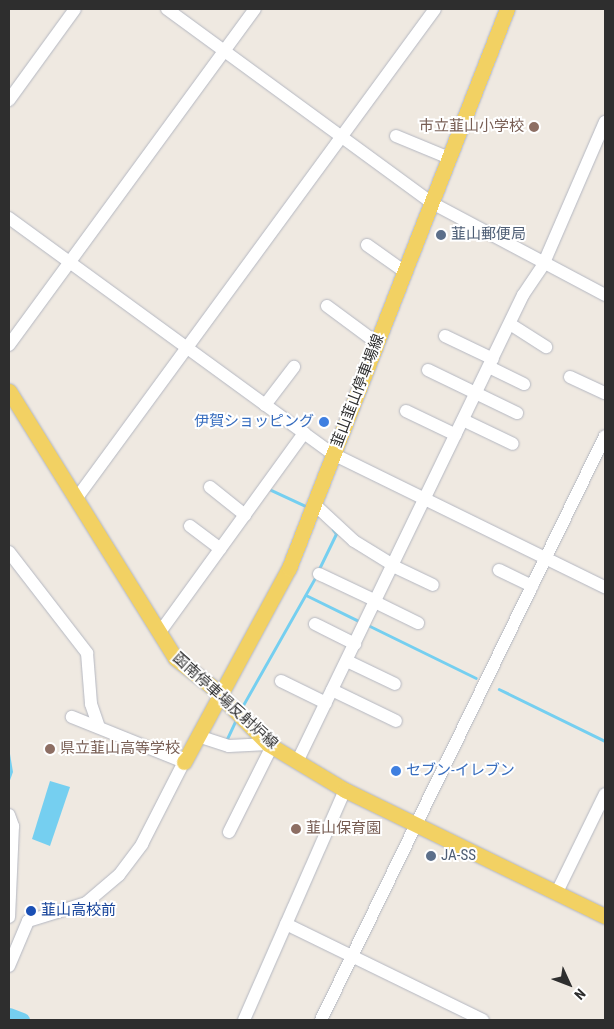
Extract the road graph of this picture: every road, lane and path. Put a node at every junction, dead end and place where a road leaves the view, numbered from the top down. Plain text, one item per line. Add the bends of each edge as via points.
1 (74, 9) edge
2 (167, 9) edge
3 (255, 9) edge
4 (435, 9) edge
5 (507, 9) edge
6 (224, 50) junction
7 (9, 100) edge
8 (605, 122) edge
9 (396, 136) dead end
10 (342, 137) junction
11 (449, 158) junction
12 (432, 203) junction
13 (9, 218) edge
14 (367, 245) dead end
15 (70, 262) junction
16 (543, 265) junction
17 (405, 272) junction
18 (605, 296) edge
19 (327, 306) dead end
20 (510, 324) junction
21 (445, 336) dead end
22 (377, 342) junction
23 (9, 345) edge
24 (546, 347) dead end
25 (187, 348) junction
26 (491, 363) junction
27 (294, 367) dead end
28 (428, 370) dead end
29 (570, 376) dead end
30 (524, 384) dead end
31 (9, 391) edge
32 (605, 393) edge
33 (476, 394) junction
34 (266, 405) junction
35 (406, 411) dead end
36 (517, 413) dead end
37 (463, 420) junction
38 (304, 433) junction
39 (456, 435) junction
40 (605, 436) edge
41 (512, 444) dead end
42 (333, 454) junction
43 (210, 487) dead end
44 (76, 499) junction
45 (425, 500) junction
46 (314, 504) junction
47 (245, 514) junction
48 (190, 526) dead end
49 (220, 549) junction
50 (9, 552) edge
51 (545, 558) junction
52 (393, 565) junction
53 (499, 570) dead end
54 (319, 574) dead end
55 (433, 585) dead end
56 (532, 586) junction
57 (605, 587) edge
58 (376, 602) junction
59 (315, 624) dead end
60 (418, 624) dead end
61 (160, 632) junction
62 (355, 644) junction
63 (346, 661) junction
64 (281, 681) dead end
65 (395, 684) dead end
66 (332, 690) junction
67 (222, 698) junction
68 (326, 703) junction
69 (72, 717) dead end
70 (396, 721) dead end
71 (99, 727) junction
72 (201, 737) junction
73 (270, 745) junction
74 (184, 762) junction
75 (297, 762) junction
76 (345, 790) junction
77 (605, 794) edge
78 (9, 814) edge
79 (420, 824) junction
80 (228, 832) dead end
81 (558, 892) junction
82 (605, 916) edge
83 (9, 917) edge
84 (28, 921) junction
85 (286, 924) junction
86 (353, 956) junction
87 (9, 966) edge
88 (244, 1020) edge
89 (321, 1020) edge
90 (483, 1020) edge

1 - 7 street
2 - 6 street
3 - 6 street
4 - 10 street
5 - 11 main road, 韮山韮山停車場線
6 - 10 street
6 - 15 street
8 - 16 street
9 - 11 street
10 - 12 street
10 - 25 street
11 - 12 main road, 韮山韮山停車場線
12 - 16 street
12 - 17 main road, 韮山韮山停車場線
13 - 15 street
14 - 17 street
15 - 23 street
15 - 25 street
16 - 18 street
16 - 20 street
17 - 22 main road, 韮山韮山停車場線
19 - 22 street
20 - 24 street
20 - 26 street
21 - 26 street
22 - 42 main road, 韮山韮山停車場線
25 - 34 street
25 - 44 street
26 - 30 street
26 - 33 street
27 - 34 street
28 - 33 street
29 - 32 street
31 - 44 main road, 函南停車場反射炉線
33 - 36 street
33 - 37 street
34 - 38 street
35 - 39 street
37 - 39 street
37 - 41 street
38 - 42 street
38 - 47 street
39 - 45 street
40 - 51 street
42 - 45 street
42 - 46 main road, 韮山韮山停車場線
43 - 47 street
44 - 61 main road, 函南停車場反射炉線
45 - 51 street
45 - 52 street
46 - 52 street via 354,541
46 - 67 main road, 韮山韮山停車場線 via 289,568
47 - 49 street
48 - 49 street
49 - 61 street
50 - 71 street via 87,654 91,704
51 - 56 street
51 - 57 street
52 - 55 street
52 - 58 street
53 - 56 street
54 - 58 street
56 - 79 street
58 - 60 street
58 - 62 street
59 - 62 street
61 - 67 main road, 函南停車場反射炉線 via 175,658
62 - 63 street
63 - 65 street
63 - 66 street
64 - 68 street
66 - 68 street
66 - 70 street
67 - 72 main road, 韮山韮山停車場線
67 - 73 main road, 函南停車場反射炉線
68 - 75 street
69 - 71 street
71 - 74 street
72 - 73 street via 228,746
72 - 74 main road, 韮山韮山停車場線
73 - 75 main road, 函南停車場反射炉線
73 - 80 street
74 - 84 street via 142,844 113,880 86,903
75 - 76 main road, 函南停車場反射炉線
76 - 79 main road, 函南停車場反射炉線
76 - 85 street
77 - 81 street
78 - 83 street via 12,826
79 - 81 main road, 函南停車場反射炉線
79 - 86 street
81 - 82 main road, 函南停車場反射炉線
83 - 84 street
84 - 87 street
85 - 86 street
85 - 88 street
86 - 89 street
86 - 90 street

